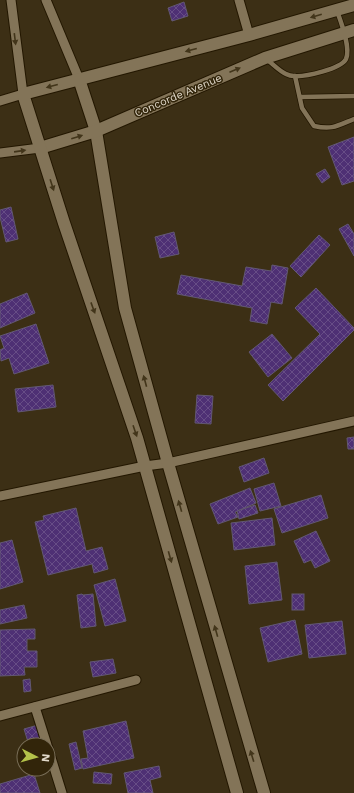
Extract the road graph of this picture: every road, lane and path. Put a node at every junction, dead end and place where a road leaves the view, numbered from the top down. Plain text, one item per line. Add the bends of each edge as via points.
1 (11, 0) edge
2 (46, 0) edge
3 (239, 0) edge
4 (354, 5) edge
5 (337, 10) junction
6 (349, 31) edge
7 (249, 35) junction
8 (265, 58) junction
9 (295, 76) junction
10 (79, 79) junction
11 (23, 94) junction
12 (354, 96) edge
13 (300, 97) junction
14 (0, 101) edge
15 (354, 119) edge
16 (96, 131) junction
17 (40, 148) junction
18 (0, 154) edge
19 (354, 421) edge
20 (168, 463) junction
21 (145, 466) junction
22 (0, 496) edge
23 (136, 680) dead end
24 (35, 707) junction
25 (0, 716) edge
26 (45, 737) edge
27 (56, 773) edge
28 (62, 793) edge
29 (237, 793) edge
30 (264, 793) edge

1 -> 11 street
2 - 10 street
3 - 7 street
4 - 5 street
5 - 6 lane
5 -> 7 street
6 - 8 street, Concorde Avenue
6 - 9 lane via 346,59 340,64 312,74
7 -> 10 street
8 - 9 lane via 284,73
16 -> 8 street, Concorde Avenue
9 - 13 lane
10 -> 11 street
10 - 16 street
11 - 14 street
11 - 17 street
12 - 13 lane
13 - 15 lane via 302,108 314,126 332,128
17 -> 16 street, Concorde Avenue
20 -> 16 street via 125,308
18 -> 17 street, Concorde Avenue
17 -> 21 street
19 - 20 street
20 - 21 street
30 -> 20 street
21 - 22 street
21 -> 29 street
23 - 24 street
24 - 25 street
24 - 26 street
27 - 28 street

